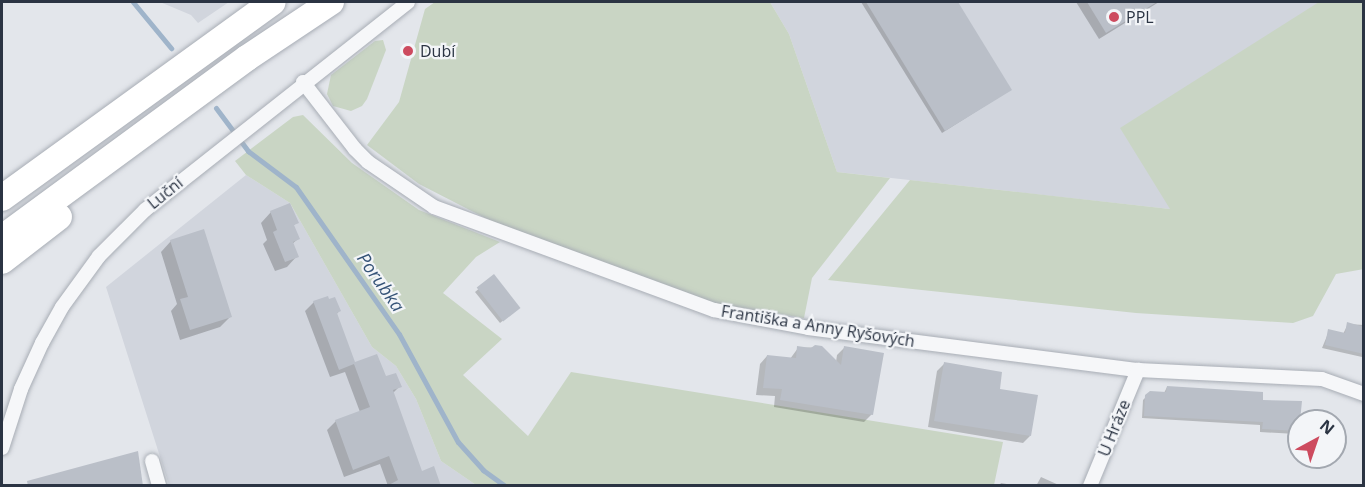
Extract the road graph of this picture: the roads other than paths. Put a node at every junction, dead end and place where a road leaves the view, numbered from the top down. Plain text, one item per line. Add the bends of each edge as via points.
1 (273, 2) edge
2 (331, 2) edge
3 (408, 2) edge
4 (303, 82) junction
5 (138, 99) junction
6 (158, 125) junction
7 (2, 178) edge
8 (2, 198) edge
9 (2, 238) edge
10 (2, 261) edge
11 (1138, 370) junction
12 (1364, 394) edge
13 (2, 448) edge
14 (152, 461) dead end
15 (159, 486) edge
16 (1090, 486) edge

1 - 5 highway
2 - 6 highway via 247,58
3 - 4 street, Luční
4 - 11 street, Františka a Anny Ryšových via 368,162 434,207 714,310 808,328
4 - 13 street, Luční via 144,210 99,256 62,307 21,389
5 - 7 highway
5 - 8 highway
6 - 9 highway
6 - 10 highway via 111,177
11 - 12 street, Františka a Anny Ryšových via 1322,379
11 - 16 street, U Hráze
14 - 15 street

